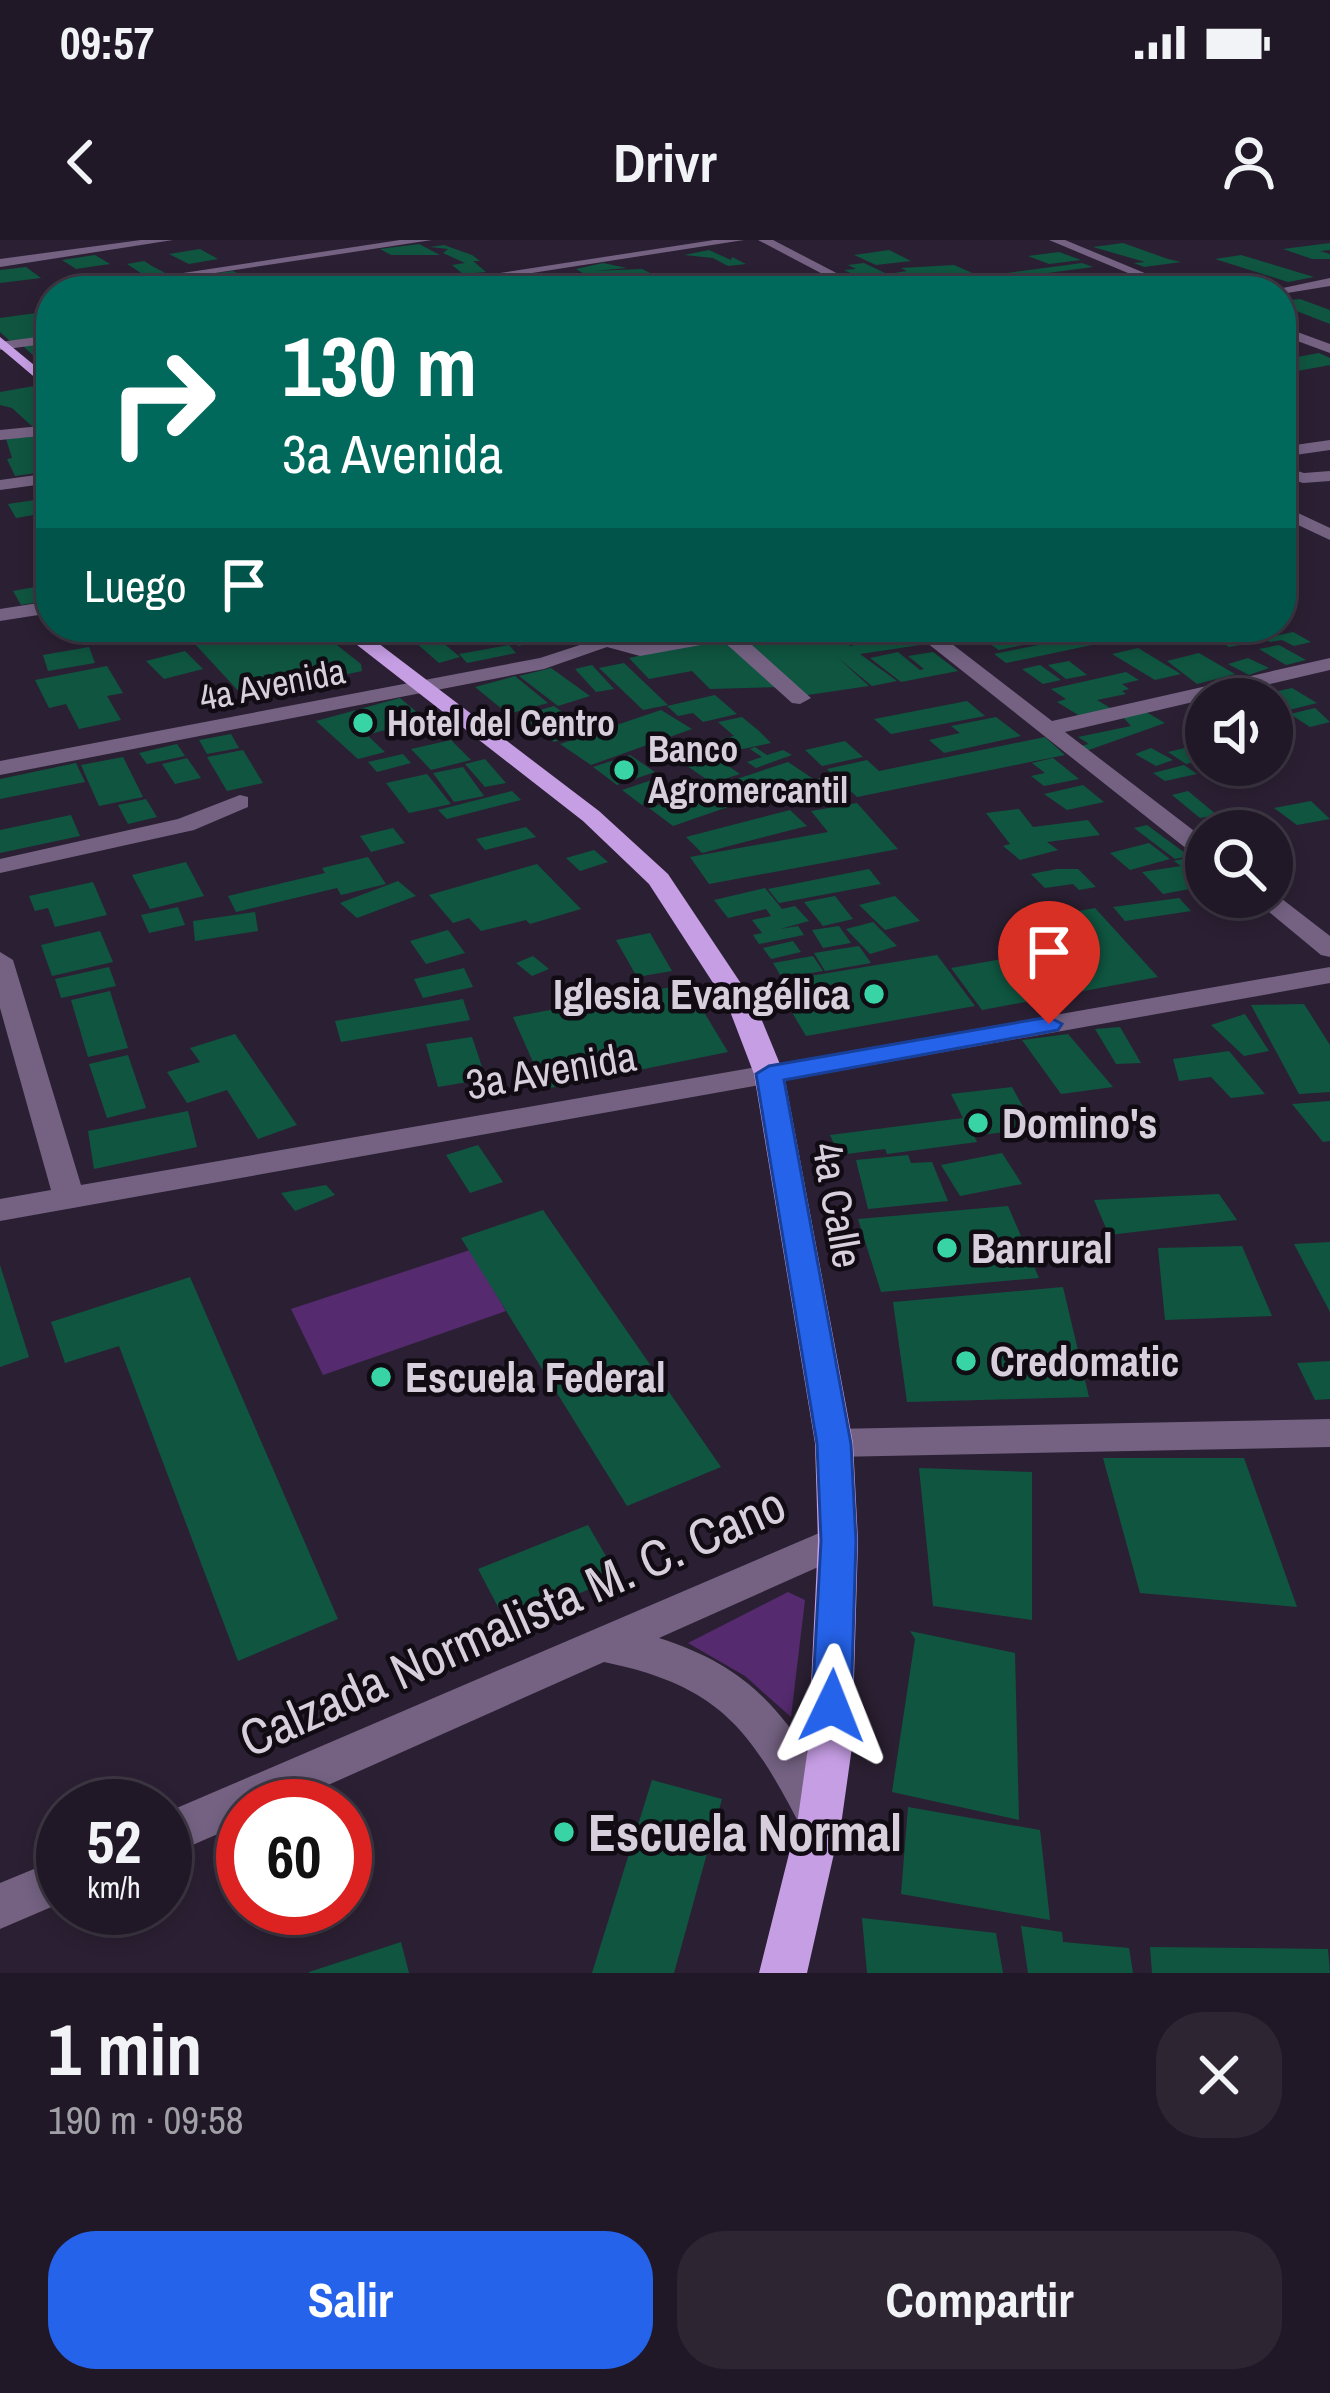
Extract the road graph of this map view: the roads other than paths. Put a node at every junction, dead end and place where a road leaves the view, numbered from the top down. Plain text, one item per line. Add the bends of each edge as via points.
1 (167, 240) edge
2 (426, 240) edge
3 (738, 240) edge
4 (750, 240) edge
5 (764, 240) edge
6 (1055, 240) edge
7 (133, 244) junction
8 (152, 254) dead end
9 (0, 263) edge
10 (171, 264) dead end
11 (566, 267) junction
12 (190, 273) junction
13 (196, 276) edge
14 (500, 276) edge
15 (576, 276) edge
16 (821, 276) edge
17 (835, 276) edge
18 (1145, 276) edge
19 (1330, 286) edge
20 (1296, 289) edge
21 (1296, 294) edge
22 (1296, 336) edge
23 (36, 341) edge
24 (2, 344) edge
25 (1330, 349) edge
26 (36, 373) edge
27 (36, 431) edge
28 (0, 435) edge
29 (1330, 445) edge
30 (1296, 450) edge
31 (1296, 476) edge
32 (1330, 476) edge
33 (36, 480) edge
34 (0, 485) edge
35 (1296, 518) edge
36 (1330, 535) edge
37 (36, 609) edge
38 (0, 615) edge
39 (363, 642) edge
40 (597, 642) edge
41 (622, 642) edge
42 (687, 642) edge
43 (736, 642) edge
44 (935, 642) edge
45 (1330, 664) edge
46 (423, 689) junction
47 (800, 698) dead end
48 (1048, 729) junction
49 (0, 768) edge
50 (240, 802) dead end
51 (1185, 836) edge
52 (0, 866) edge
53 (1290, 918) edge
54 (1330, 950) edge
55 (0, 959) edge
56 (1330, 975) edge
57 (769, 1074) junction
58 (69, 1198) junction
59 (0, 1210) edge
60 (1330, 1433) edge
61 (834, 1444) junction
62 (838, 1541) junction
63 (604, 1645) junction
64 (820, 1818) junction
65 (192, 1822) edge
66 (36, 1891) edge
67 (0, 1906) edge
68 (784, 1973) edge

1 - 7 street
2 - 12 street
3 - 11 street
4 - 16 street
5 - 17 street
6 - 18 street
7 - 8 street
7 - 9 street
10 - 12 street
11 - 14 street
11 - 15 street
12 - 13 street
19 - 20 street
19 - 21 street
22 - 25 street
23 - 24 street
24 - 26 main road
27 - 28 street
29 - 30 street
31 - 32 street
33 - 34 street
35 - 36 street
37 - 38 street
39 - 46 main road, 4a Calle
40 - 46 street, 4a Avenida via 544,663
41 - 42 street via 634,651
43 - 47 street
44 - 48 street
45 - 48 street
46 - 49 street, 4a Avenida
46 - 57 main road, 4a Calle via 591,816 659,879 742,1006
48 - 51 street
50 - 52 street via 185,825
53 - 54 street
55 - 58 street
56 - 57 street, 3a Avenida
57 - 58 street, 3a Avenida
57 - 61 main road, 4a Calle
58 - 59 street, 3a Avenida
60 - 61 street
61 - 62 main road, 4a Calle
62 - 63 street, Calzada Normalista M. C. Cano
62 - 64 main road, 4a Calle
63 - 64 street via 650,1650 726,1684 761,1716
63 - 65 street, Calzada Normalista M. C. Cano
64 - 68 main road, 4a Calle
66 - 67 street

